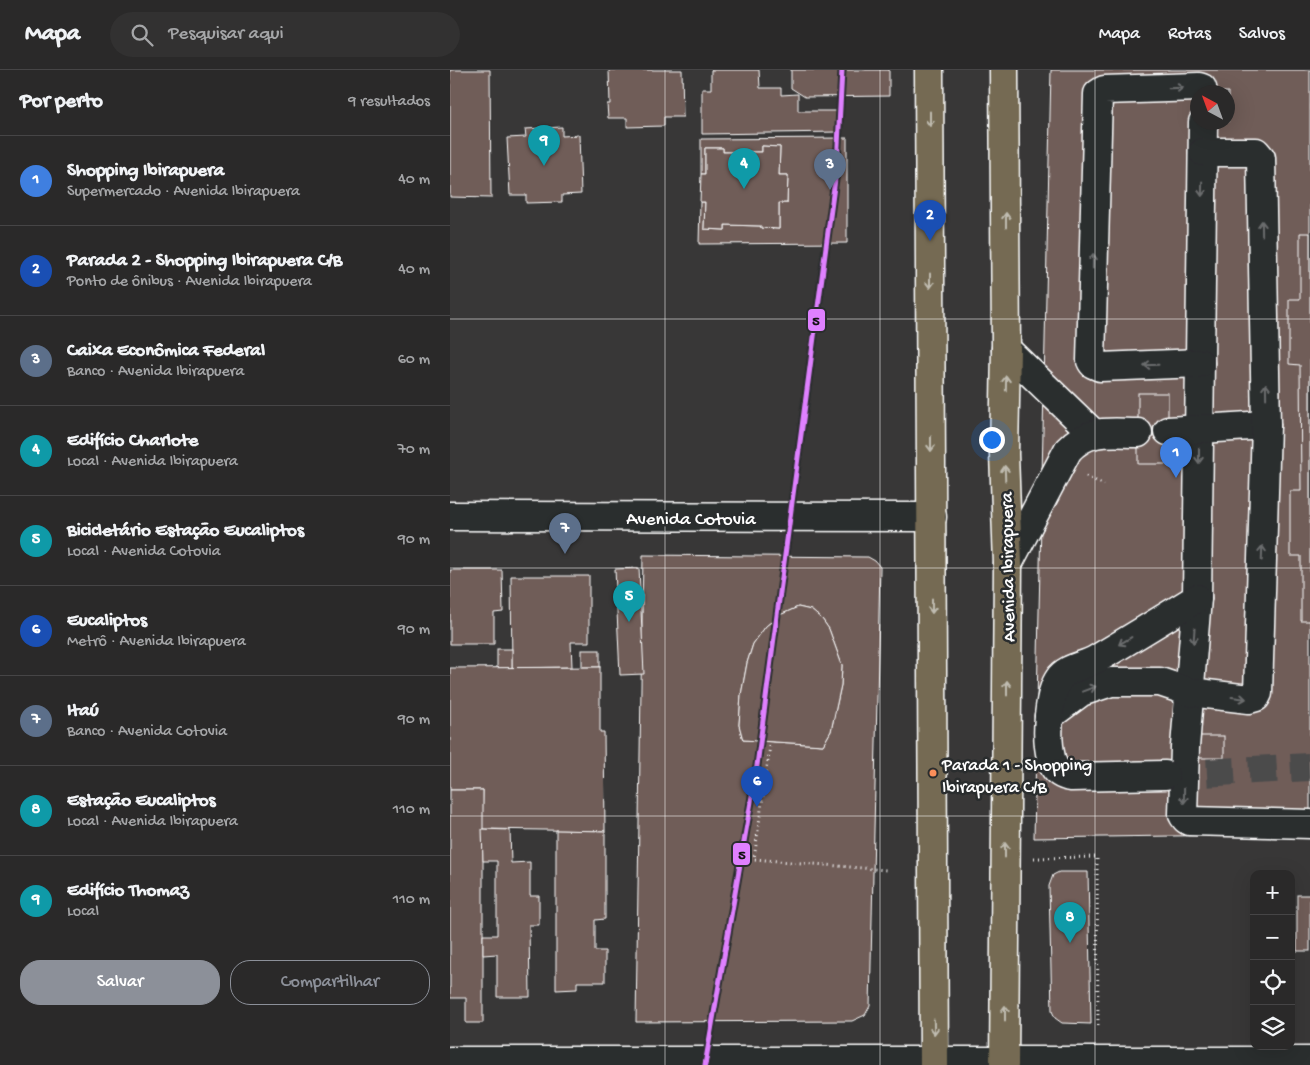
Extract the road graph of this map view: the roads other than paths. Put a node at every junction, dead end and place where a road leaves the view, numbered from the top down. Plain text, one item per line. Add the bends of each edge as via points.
1 (929, 70) edge
2 (1004, 70) edge
3 (1137, 79) edge
4 (1190, 86) edge
5 (1203, 130) edge
6 (1203, 152) junction
7 (1006, 348) junction
8 (1200, 363) junction
9 (1266, 425) junction
10 (1199, 429) junction
11 (1168, 431) dead end
12 (1138, 433) dead end
13 (1094, 434) junction
14 (450, 516) edge
15 (932, 517) junction
16 (1008, 564) junction
17 (1197, 598) junction
18 (1190, 692) junction
19 (1049, 716) junction
20 (1165, 775) tunnel mouth
21 (1310, 824) edge
22 (450, 1061) edge
23 (1310, 1061) edge
24 (558, 1063) edge
25 (934, 1063) edge
26 (1004, 1063) edge

1 -> 15 main road
7 -> 2 main road, Avenida Ibirapuera
3 -> 4 street
8 -> 3 street via 1100,367 1091,361 1097,98 1100,91
5 - 6 street
6 -> 8 street
9 -> 6 street via 1261,156 1256,152
7 - 13 street
16 -> 7 main road, Avenida Ibirapuera via 1004,454
8 - 10 street
9 - 10 street
18 -> 9 street via 1249,699 1258,693
10 - 11 street
10 -> 17 street
12 - 13 street
13 - 16 street via 1078,440 1068,450
14 - 15 street, Avenida Cotovia
15 -> 25 main road
26 -> 16 main road, Avenida Ibirapuera
17 -> 18 street
17 -> 19 street via 1093,661 1064,673 1056,684
19 -> 18 street via 1081,692 1111,682 1160,682
18 -> 21 street via 1184,818 1189,821
19 - 20 street via 1051,763 1061,774 1071,777
22 - 24 street
23 - 26 street
24 - 25 street
25 - 26 street

